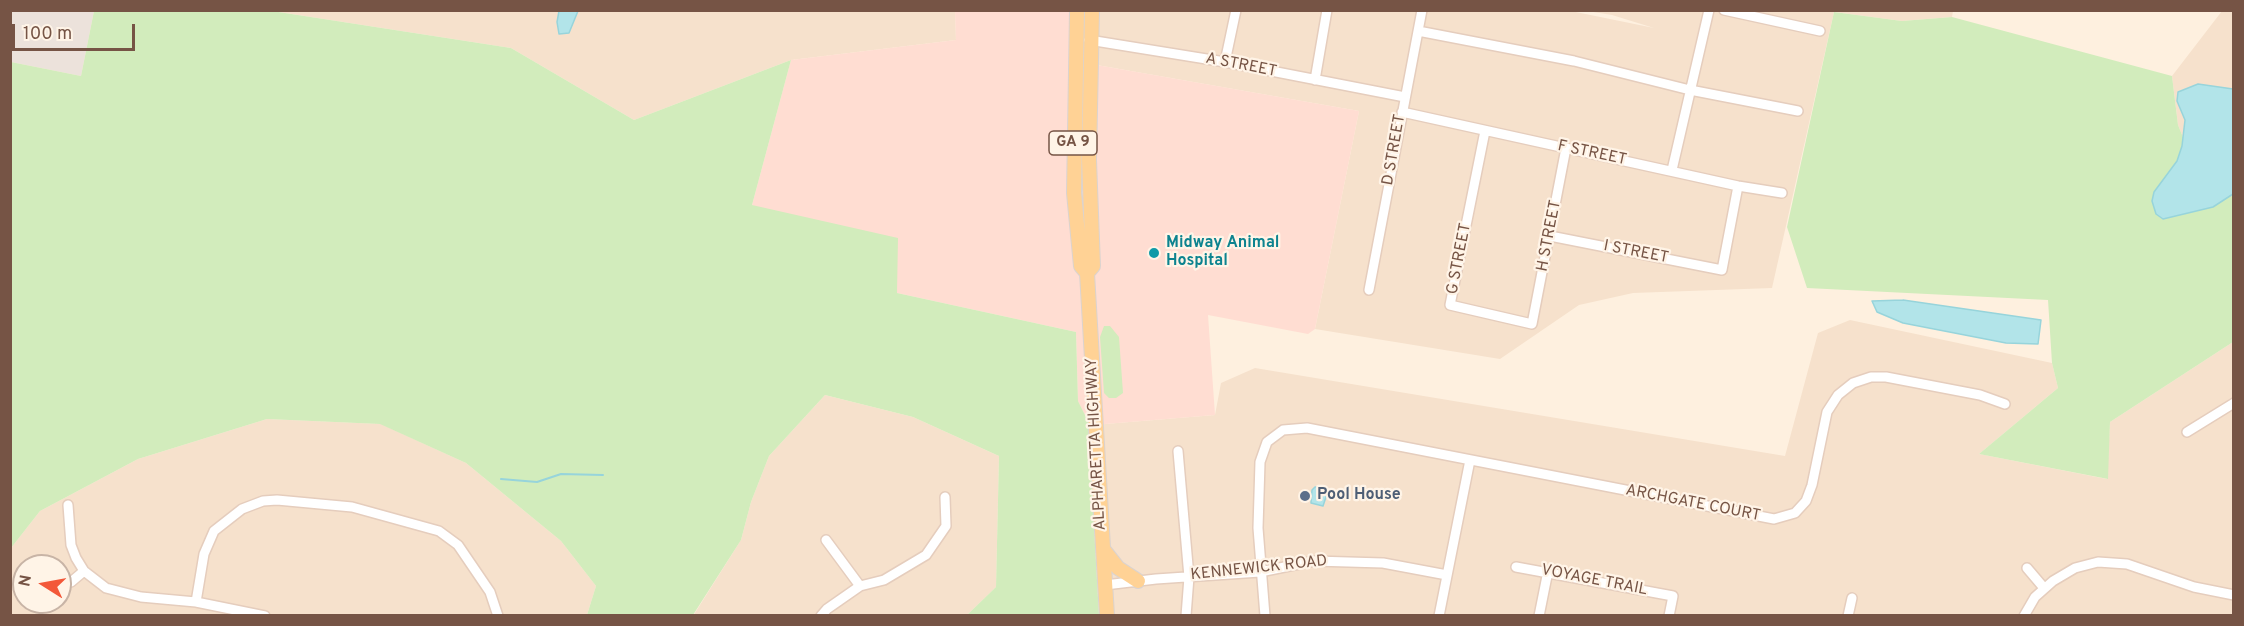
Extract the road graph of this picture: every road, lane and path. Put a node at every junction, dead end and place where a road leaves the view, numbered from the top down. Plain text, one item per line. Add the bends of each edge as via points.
1 (1077, 10) edge
2 (1092, 10) edge
3 (1236, 10) edge
4 (1327, 10) edge
5 (1422, 10) edge
6 (1709, 10) edge
7 (1724, 10) edge
8 (1418, 31) junction
9 (1820, 31) dead end
10 (1077, 38) junction
11 (1093, 41) junction
12 (1225, 62) junction
13 (1315, 80) junction
14 (1690, 90) junction
15 (1405, 98) junction
16 (1798, 111) dead end
17 (1402, 112) junction
18 (1485, 131) junction
19 (1566, 148) junction
20 (1672, 170) junction
21 (1738, 186) junction
22 (1782, 193) dead end
23 (1550, 236) junction
24 (1087, 273) junction
25 (1370, 290) dead end
26 (1532, 324) joint
27 (2234, 403) edge
28 (2005, 404) dead end
29 (2187, 432) dead end
30 (1178, 451) dead end
31 (1470, 460) junction
32 (945, 497) dead end
33 (68, 505) dead end
34 (826, 540) dead end
35 (1103, 548) junction
36 (1516, 567) dead end
37 (2027, 568) dead end
38 (84, 571) junction
39 (1548, 571) junction
40 (1260, 572) junction
41 (1447, 575) junction
42 (1189, 577) junction
43 (72, 581) edge
44 (1138, 581) junction
45 (1105, 585) junction
46 (860, 586) junction
47 (2044, 588) junction
48 (2234, 595) edge
49 (1852, 598) dead end
50 (196, 602) junction
51 (265, 615) edge
52 (498, 615) edge
53 (821, 615) edge
54 (1107, 615) edge
55 (1186, 615) edge
56 (1265, 615) edge
57 (1439, 615) edge
58 (1539, 615) edge
59 (1669, 615) edge
60 (1848, 615) edge
61 (2024, 615) edge

1 - 10 main road, GA 9
2 - 11 main road, GA 9
3 - 12 street
4 - 13 street
5 - 8 street, D STREET
6 - 14 street
7 - 9 street
8 - 14 street via 1574,61
8 - 15 street, D STREET
10 - 11 street, A STREET
10 - 24 main road, GA 9 via 1074,193 1081,266
11 - 12 street, A STREET
11 - 24 main road, GA 9 via 1089,160 1093,266
12 - 13 street, A STREET
13 - 15 street, A STREET
14 - 16 street
14 - 20 street
15 - 17 street, D STREET
17 - 18 street, F STREET
17 - 25 street, D STREET
18 - 19 street, F STREET
18 - 26 street, G STREET via 1450,305
19 - 20 street, F STREET
19 - 23 street, H STREET
20 - 21 street, F STREET
21 - 22 street, F STREET
21 - 23 street, I STREET via 1722,270
23 - 26 street, H STREET
24 - 35 main road, ALPHARETTA HIGHWAY / GA 9
27 - 29 street
28 - 31 street, ARCHGATE COURT via 1980,395 1886,377 1853,383 1838,395 1827,412 1806,501 1798,511 1781,518
30 - 42 street
31 - 40 street, ARCHGATE COURT via 1306,428 1279,432 1267,442 1260,462
31 - 41 street
32 - 46 street via 946,525 926,555 884,580
33 - 38 street via 70,545
34 - 46 street
35 - 44 main road via 1118,568
35 - 45 main road, ALPHARETTA HIGHWAY / GA 9
36 - 39 street, VOYAGE TRAIL
37 - 47 street
38 - 43 street
38 - 50 street via 106,588 141,597
39 - 58 street
39 - 59 street, VOYAGE TRAIL via 1673,596
40 - 41 street, KENNEWICK ROAD via 1314,561 1383,564
40 - 42 street, KENNEWICK ROAD
40 - 56 street, ARCHGATE COURT
41 - 57 street
42 - 44 street, KENNEWICK ROAD
42 - 55 street
44 - 45 street, KENNEWICK ROAD
45 - 54 main road, ALPHARETTA HIGHWAY / GA 9
46 - 53 street
47 - 48 street via 2075,568 2110,561
47 - 61 street
49 - 60 street
50 - 51 street
50 - 52 street via 204,554 214,531 242,509 277,500 352,507 439,531 458,545 490,592

